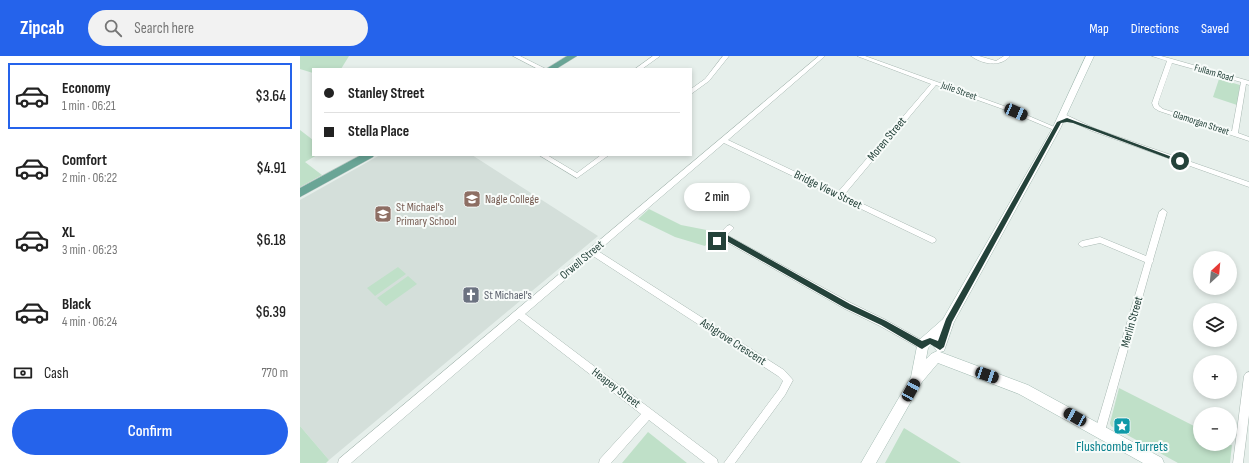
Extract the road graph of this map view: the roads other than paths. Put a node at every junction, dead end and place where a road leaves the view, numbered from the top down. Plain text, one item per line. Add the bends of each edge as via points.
1 (516, 56) edge
2 (573, 56) edge
3 (657, 56) edge
4 (726, 56) edge
5 (822, 56) edge
6 (860, 56) edge
7 (974, 56) edge
8 (1007, 56) edge
9 (1090, 56) edge
10 (1158, 56) edge
11 (1170, 60) junction
12 (541, 68) edge
13 (552, 68) edge
14 (639, 68) edge
15 (1247, 82) edge
16 (935, 83) junction
17 (692, 91) edge
18 (1059, 122) junction
19 (1235, 134) junction
20 (1249, 139) edge
21 (723, 140) junction
22 (367, 156) edge
23 (544, 156) edge
24 (605, 156) edge
25 (1249, 185) edge
26 (300, 193) edge
27 (839, 196) junction
28 (1163, 212) dead end
29 (730, 228) dead end
30 (722, 236) junction
31 (932, 240) dead end
32 (714, 244) dead end
33 (1082, 244) dead end
34 (592, 251) junction
35 (1150, 261) junction
36 (519, 314) junction
37 (948, 321) junction
38 (924, 345) junction
39 (938, 353) junction
40 (1249, 376) edge
41 (917, 378) junction
42 (648, 413) junction
43 (1100, 431) junction
44 (343, 463) edge
45 (604, 463) edge
46 (713, 463) edge
47 (729, 463) edge
48 (868, 463) edge
49 (1157, 463) edge
50 (1238, 463) edge

1 - 12 street
2 - 13 main road
3 - 14 street
4 - 17 street via 707,80
5 - 21 street, Orwell Street
6 - 16 street, Julie Street
7 - 8 street via 996,63 1003,61
9 - 18 street
10 - 11 street, Fullam Road
11 - 15 street, Fullam Road
11 - 19 street, Glamorgan Street via 1155,106
15 - 19 street
16 - 18 street, Julie Street via 1013,111
16 - 27 street, Moren Street
18 - 25 street via 1074,122
18 - 37 street
19 - 20 street, Glamorgan Street
21 - 27 street, Bridge View Street
21 - 34 street, Orwell Street
22 - 26 main road
23 - 24 street via 577,176
27 - 31 street, Bridge View Street
28 - 35 street, Merlin Street
29 - 30 street
30 - 32 street
30 - 38 street
33 - 35 street via 1100,240
34 - 36 street, Orwell Street
34 - 47 street, Ashgrove Crescent via 788,380 782,392
35 - 43 street, Merlin Street
36 - 42 street, Heapey Street
36 - 44 street, Orwell Street
37 - 38 street
37 - 39 street
38 - 39 street via 926,356
38 - 41 street
39 - 41 street
39 - 43 street via 976,372 1023,389
40 - 50 street
41 - 48 street
42 - 45 street
42 - 46 street, Heapey Street
43 - 49 street

